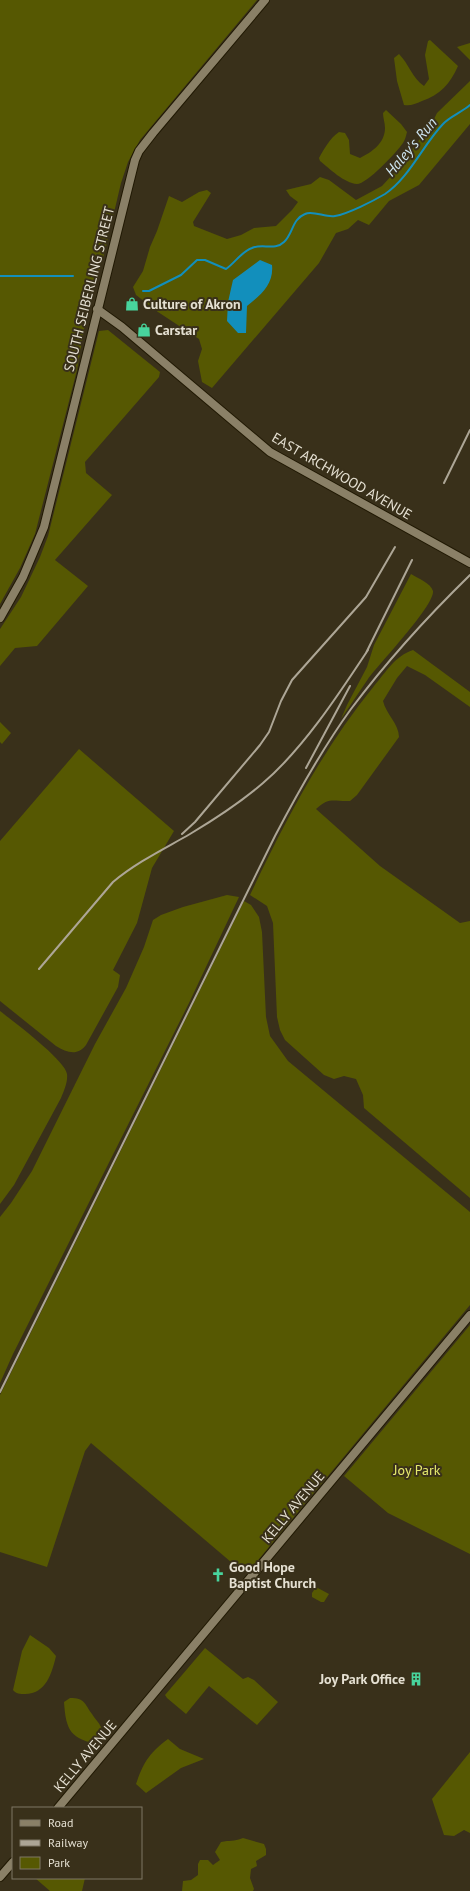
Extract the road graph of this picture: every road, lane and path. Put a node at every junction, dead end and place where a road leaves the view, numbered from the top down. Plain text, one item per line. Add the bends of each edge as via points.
1 (265, 0) edge
2 (97, 309) junction
3 (470, 563) edge
4 (0, 618) edge
5 (470, 1315) edge
6 (59, 1807) edge
7 (12, 1863) edge
8 (0, 1877) edge

1 - 2 main road, SOUTH SEIBERLING STREET via 139,151 128,182
2 - 3 main road, EAST ARCHWOOD AVENUE via 270,452
2 - 4 main road, SOUTH SEIBERLING STREET via 44,527 23,577
5 - 6 main road, KELLY AVENUE
7 - 8 main road

